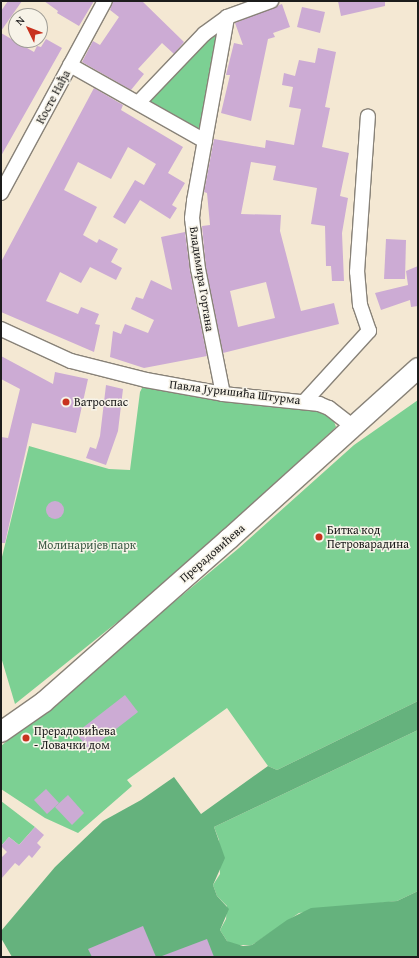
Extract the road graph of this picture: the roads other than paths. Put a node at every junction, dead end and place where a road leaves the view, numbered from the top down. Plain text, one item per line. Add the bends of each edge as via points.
1 (105, 1) edge
2 (271, 1) edge
3 (227, 17) junction
4 (70, 65) junction
5 (139, 102) junction
6 (368, 116) dead end
7 (205, 140) junction
8 (1, 193) edge
9 (1, 329) edge
10 (418, 368) edge
11 (223, 394) junction
12 (305, 401) junction
13 (352, 426) junction
14 (1, 732) edge

1 - 4 street, Косте Нађа
2 - 3 street
3 - 5 street via 204,34
3 - 7 street, Владимира Гортана
4 - 5 street
4 - 8 street, Косте Нађа
5 - 7 street
6 - 12 street via 357,272 360,305 369,331
7 - 11 street, Владимира Гортана via 192,218 198,269
9 - 11 street, Павла Јуришића Штурма via 71,361 146,380
10 - 13 main road, Прерадовићева
11 - 12 street, Павла Јуришића Штурма
12 - 13 street, Павла Јуришића Штурма via 329,408
13 - 14 main road, Прерадовићева via 229,539 44,702

